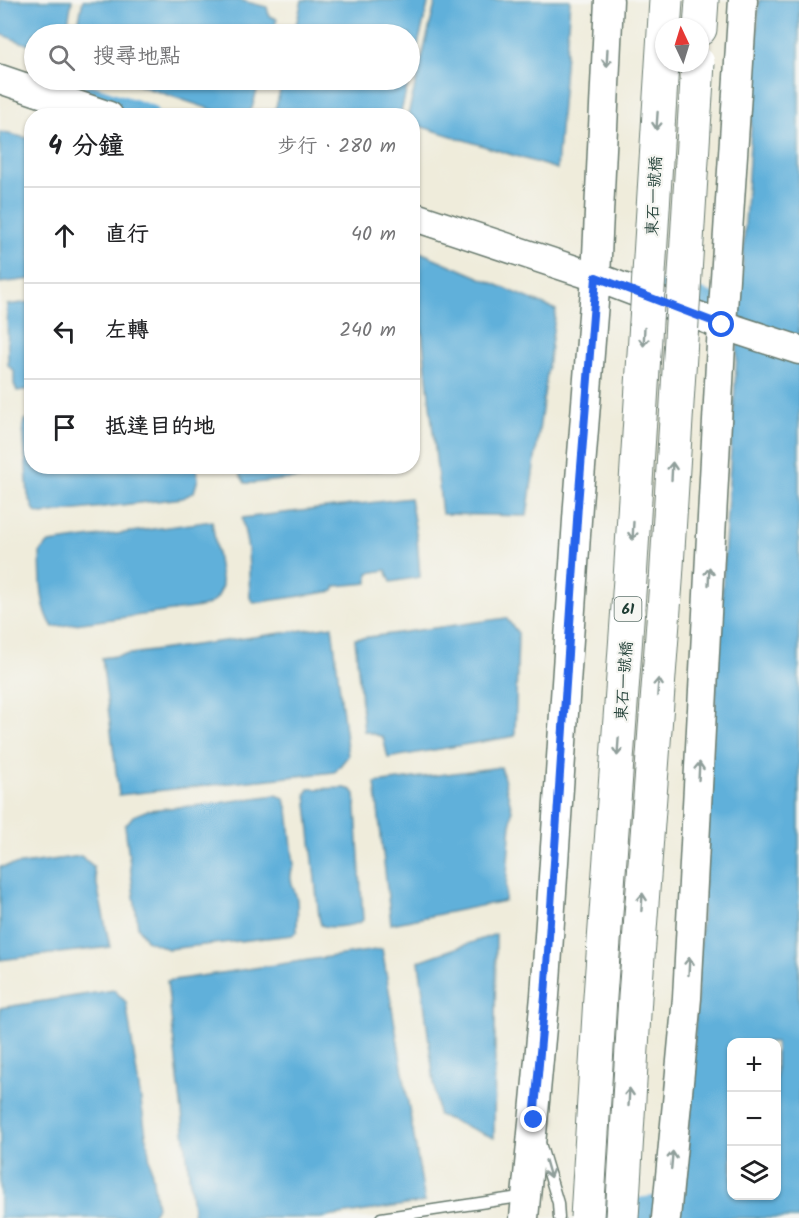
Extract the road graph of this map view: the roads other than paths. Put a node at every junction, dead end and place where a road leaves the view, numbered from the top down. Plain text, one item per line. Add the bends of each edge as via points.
1 (609, 0) edge
2 (666, 0) edge
3 (702, 0) edge
4 (743, 0) edge
5 (701, 18) edge
6 (697, 72) edge
7 (0, 79) edge
8 (24, 87) edge
9 (32, 90) edge
10 (85, 108) edge
11 (420, 219) edge
12 (596, 277) junction
13 (722, 325) junction
14 (799, 350) edge
15 (534, 1120) junction
16 (525, 1207) edge
17 (381, 1218) edge
18 (559, 1218) edge
19 (587, 1218) edge
20 (622, 1218) edge
21 (666, 1218) edge

1 -> 12 street
2 -> 19 highway, 東石一號橋 / 61, bridge
3 - 5 highway
4 - 13 street
20 -> 6 highway, 61, bridge
7 - 8 street
9 - 10 street
11 - 12 street
12 - 13 street
12 - 15 street
13 - 14 street
21 -> 13 street via 687,998
15 - 16 street
15 -> 18 lane
16 - 17 lane

